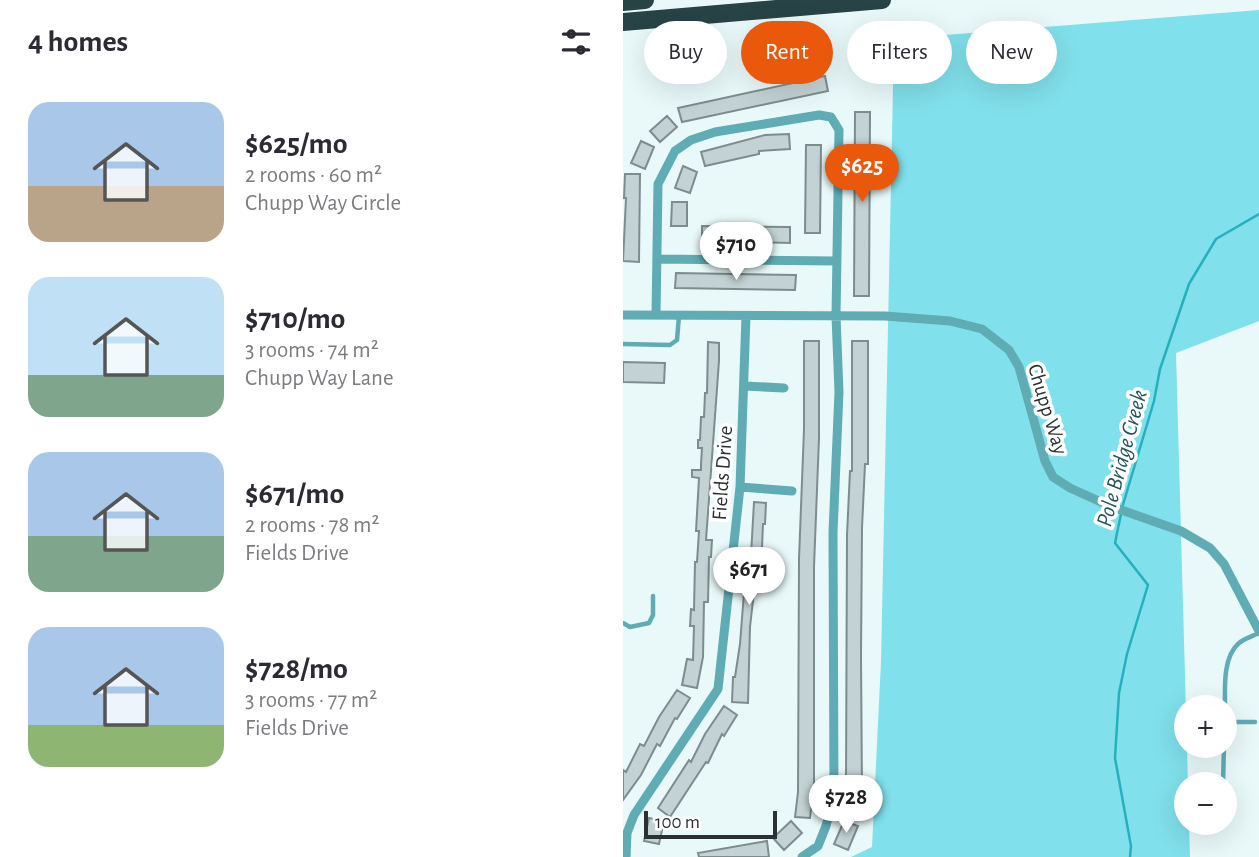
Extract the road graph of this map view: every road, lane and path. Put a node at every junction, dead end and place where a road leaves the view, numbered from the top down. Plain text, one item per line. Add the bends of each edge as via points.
1 (645, 0) edge
2 (882, 0) edge
3 (623, 2) edge
4 (623, 22) edge
5 (658, 259) junction
6 (837, 261) junction
7 (623, 315) edge
8 (656, 316) junction
9 (679, 316) junction
10 (746, 316) junction
11 (837, 316) junction
12 (623, 344) edge
13 (745, 386) junction
14 (784, 388) dead end
15 (740, 487) junction
16 (792, 491) dead end
17 (653, 596) dead end
18 (623, 623) edge
19 (1259, 632) edge
20 (1226, 695) edge
21 (1237, 721) edge
22 (1255, 722) dead end
23 (626, 857) edge
24 (802, 857) edge

1 - 3 highway
2 - 4 highway
5 - 6 street
5 - 6 street via 658,184 675,151 715,132 819,116 831,117 839,130
5 - 8 street
6 - 11 street
7 - 8 street, Chupp Way
8 - 9 street, Chupp Way
9 - 10 street, Chupp Way
9 - 12 lane via 677,340 670,345
10 - 11 street, Chupp Way
10 - 13 street, Fields Drive
11 - 19 street, Chupp Way via 950,321 982,329 1009,350 1019,367 1053,477 1110,506 1181,531 1210,548 1224,564
11 - 24 street via 839,392 832,532 834,794 818,846
13 - 14 street
13 - 15 street, Fields Drive
15 - 16 street
15 - 23 street, Fields Drive via 719,690 634,815 627,833
17 - 18 lane via 649,623 630,627
19 - 20 lane via 1231,653
21 - 22 lane

